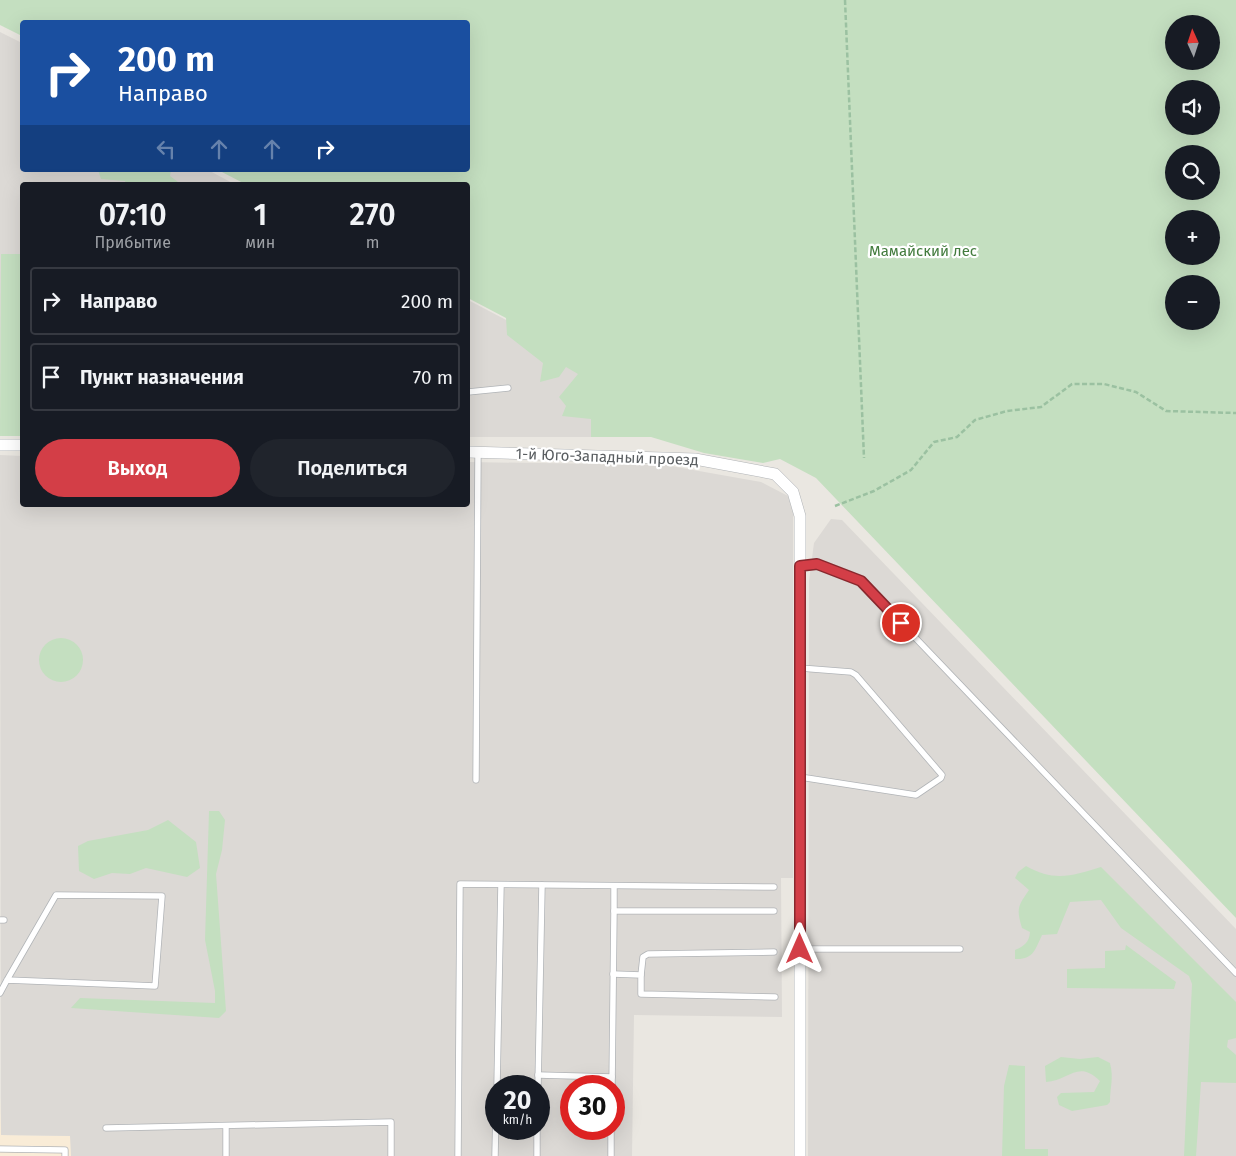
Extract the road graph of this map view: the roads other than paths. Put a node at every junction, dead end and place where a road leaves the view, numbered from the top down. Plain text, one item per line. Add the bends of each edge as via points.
1 (508, 388) dead end
2 (470, 392) edge
3 (0, 445) edge
4 (20, 445) edge
5 (473, 452) edge
6 (800, 566) junction
7 (800, 668) junction
8 (800, 777) junction
9 (476, 780) dead end
10 (501, 885) junction
11 (542, 885) junction
12 (614, 886) junction
13 (774, 887) dead end
14 (614, 911) junction
15 (774, 912) dead end
16 (800, 949) junction
17 (960, 949) dead end
18 (774, 952) dead end
19 (1236, 973) edge
20 (613, 974) junction
21 (641, 975) junction
22 (7, 980) junction
23 (0, 993) edge
24 (775, 997) dead end
25 (497, 1075) edge
26 (538, 1075) edge
27 (612, 1075) edge
28 (226, 1126) junction
29 (106, 1128) dead end
30 (495, 1140) edge
31 (537, 1140) edge
32 (611, 1140) edge
33 (0, 1149) edge
34 (65, 1156) edge
35 (226, 1156) edge
36 (391, 1156) edge
37 (458, 1156) edge
38 (495, 1156) edge
39 (537, 1156) edge
40 (611, 1156) edge
41 (800, 1156) edge

1 - 2 lane
3 - 4 street
5 - 6 street, 1-й Юго-Западный проезд via 695,459 775,474 793,492 800,516
5 - 9 lane
6 - 7 street
6 - 19 lane via 817,564 861,581
7 - 8 street
7 - 8 lane via 856,675 942,775 916,795
8 - 16 street
10 - 11 lane
10 - 25 lane
10 - 37 lane via 460,884
11 - 12 lane
11 - 26 lane
12 - 13 lane
12 - 14 lane
14 - 15 lane
14 - 20 lane
16 - 17 lane
16 - 41 street
18 - 21 lane via 648,954 643,956
20 - 21 lane
20 - 27 lane
21 - 24 lane via 641,994
22 - 22 lane via 56,895 162,896 155,986
22 - 23 lane
28 - 29 lane
28 - 35 lane
28 - 36 lane via 391,1122
30 - 38 lane
31 - 39 lane
32 - 40 lane
33 - 34 lane via 65,1150

